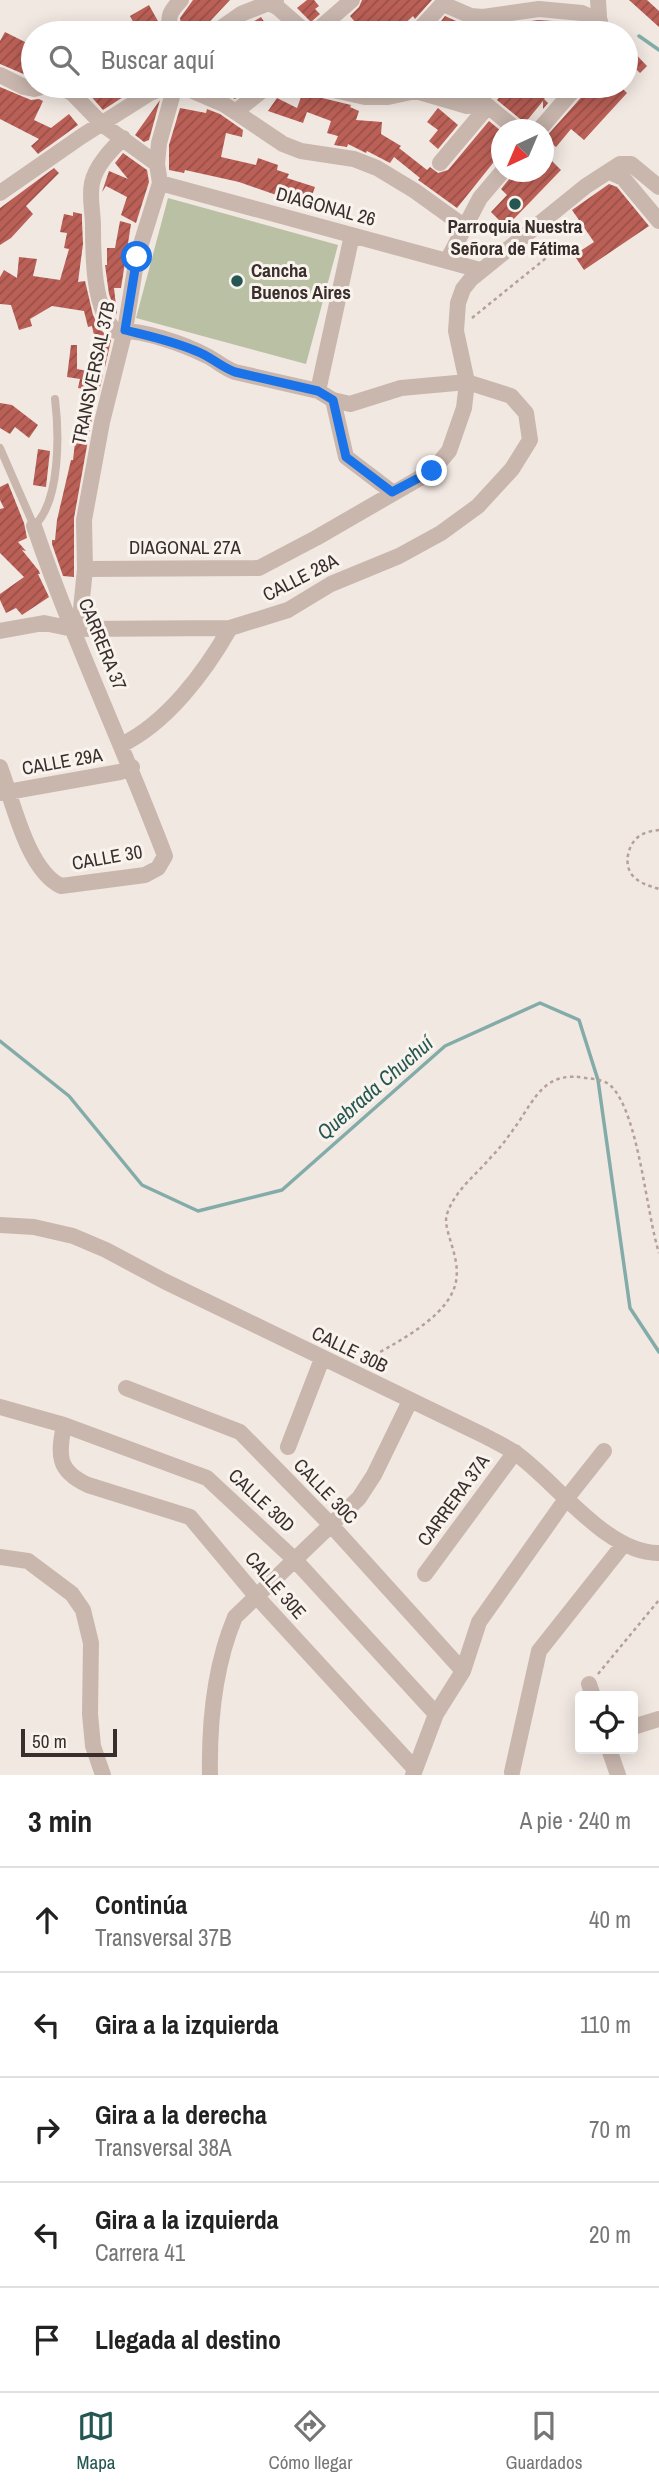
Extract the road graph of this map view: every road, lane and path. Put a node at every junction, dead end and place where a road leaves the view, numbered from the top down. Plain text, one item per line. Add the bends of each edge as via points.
1 (181, 0) edge
2 (352, 0) edge
3 (598, 0) edge
4 (272, 1) edge
5 (445, 2) edge
6 (515, 7) edge
7 (169, 21) edge
8 (231, 21) edge
9 (293, 21) edge
10 (328, 21) edge
11 (430, 21) edge
12 (592, 21) edge
13 (600, 21) edge
14 (0, 75) edge
15 (21, 86) edge
16 (77, 98) edge
17 (142, 98) edge
18 (172, 98) edge
19 (209, 98) edge
20 (253, 98) edge
21 (440, 98) edge
22 (480, 98) edge
23 (567, 98) edge
24 (486, 104) junction
25 (235, 112) junction
26 (504, 119) edge
27 (548, 119) edge
28 (102, 124) junction
29 (123, 138) junction
30 (440, 163) dead end
31 (156, 164) junction
32 (609, 172) junction
33 (494, 182) edge
34 (160, 183) junction
35 (659, 187) edge
36 (0, 193) edge
37 (659, 221) edge
38 (465, 227) junction
39 (352, 235) junction
40 (561, 246) dead end
41 (448, 259) junction
42 (480, 270) junction
43 (125, 330) junction
44 (456, 331) junction
45 (467, 382) junction
46 (318, 391) junction
47 (55, 399) dead end
48 (333, 400) junction
49 (0, 448) edge
50 (392, 492) junction
51 (34, 526) junction
52 (85, 569) junction
53 (230, 628) junction
54 (73, 629) junction
55 (0, 631) edge
56 (121, 745) junction
57 (0, 767) edge
58 (132, 767) junction
59 (5, 793) edge
60 (659, 830) edge
61 (165, 856) joint
62 (659, 889) edge
63 (0, 1225) edge
64 (659, 1253) edge
65 (322, 1359) junction
66 (348, 1371) junction
67 (126, 1388) dead end
68 (410, 1401) junction
69 (0, 1407) edge
70 (64, 1425) junction
71 (288, 1447) dead end
72 (604, 1451) dead end
73 (514, 1452) junction
74 (566, 1499) junction
75 (331, 1525) junction
76 (623, 1545) junction
77 (659, 1553) edge
78 (0, 1557) edge
79 (295, 1560) junction
80 (425, 1574) dead end
81 (257, 1597) junction
82 (659, 1600) edge
83 (463, 1671) junction
84 (591, 1690) edge
85 (436, 1714) junction
86 (659, 1719) edge
87 (638, 1725) edge
88 (611, 1754) edge
89 (414, 1772) edge
90 (512, 1772) dead end
91 (103, 1775) edge
92 (210, 1775) edge
93 (618, 1775) edge

1 - 7 street via 172,8
2 - 10 street
3 - 13 street
4 - 8 street
4 - 9 street
5 - 6 street via 483,17
5 - 11 street
6 - 12 street via 582,13
14 - 15 street
16 - 28 street
17 - 28 street
18 - 31 street, TRANSVERSAL 37B
19 - 25 street
20 - 25 street
21 - 24 street via 467,106
22 - 24 street
23 - 27 street
24 - 26 street
24 - 30 street
25 - 38 street via 283,145 377,168
28 - 29 street
28 - 36 street
29 - 31 street
29 - 43 street via 97,170 91,198 95,279 107,324 116,331
31 - 34 street, TRANSVERSAL 37B
32 - 35 street via 620,164 631,164
32 - 37 street via 623,178
32 - 42 street
33 - 38 street
34 - 39 street, DIAGONAL 26
34 - 43 street, TRANSVERSAL 37B via 137,257
38 - 41 street
39 - 41 street, DIAGONAL 26
39 - 46 street
40 - 44 path
41 - 42 street, DIAGONAL 26
42 - 44 street via 463,289
43 - 46 street via 198,351 235,372
43 - 52 street, TRANSVERSAL 37B via 83,520
44 - 45 street
45 - 48 street via 401,388 350,404
45 - 50 street, DIAGONAL 27A via 464,408 449,452 432,471
45 - 53 street, CALLE 28A via 511,396 527,413 530,440 512,469 478,506 399,556 331,584 288,610
46 - 48 street
47 - 51 lane via 59,429 50,498
48 - 50 street via 346,457
49 - 51 lane, CARRERA 37
50 - 52 street, DIAGONAL 27A via 259,568
51 - 54 street, CARRERA 37
52 - 54 street, TRANSVERSAL 37B via 80,619
53 - 54 street, CALLE 28A
53 - 56 street via 188,688 153,725
54 - 55 street, CALLE 28A via 44,623
54 - 56 street, CARRERA 37
56 - 58 street, CARRERA 37
57 - 59 street
58 - 59 street, CALLE 29A
58 - 61 street, CARRERA 37
59 - 61 street, CALLE 30 via 32,853 49,880 61,886 145,875 158,868
60 - 62 path via 638,836 627,858 635,878
63 - 65 street, CALLE 30B via 73,1236
64 - 66 path via 634,1138 610,1085 573,1075 551,1080 495,1154 453,1198 445,1218 458,1270 453,1292 410,1334
65 - 66 street, CALLE 30B
65 - 71 street
66 - 68 street, CALLE 30B
67 - 75 street, CALLE 30C via 240,1432
68 - 73 street, CALLE 30B
68 - 75 street via 374,1475 359,1498
69 - 70 street, CALLE 30D
70 - 79 street, CALLE 30D via 202,1475
70 - 81 street, CALLE 30E via 60,1445 66,1472 75,1479 190,1517
72 - 74 street
73 - 74 street, CALLE 30B
73 - 80 street, CARRERA 37A
74 - 76 street, CALLE 30B
74 - 83 street via 479,1622
75 - 79 street
75 - 83 street, CALLE 30C
76 - 77 street, CALLE 30B
76 - 90 street via 539,1651
78 - 91 street via 28,1561 72,1594 83,1610 91,1643 93,1746
79 - 81 street
79 - 85 street, CALLE 30D
81 - 89 street, CALLE 30E
81 - 92 street via 235,1617 220,1661 211,1718
82 - 84 path
83 - 85 street
85 - 89 street
86 - 87 street
88 - 93 street

